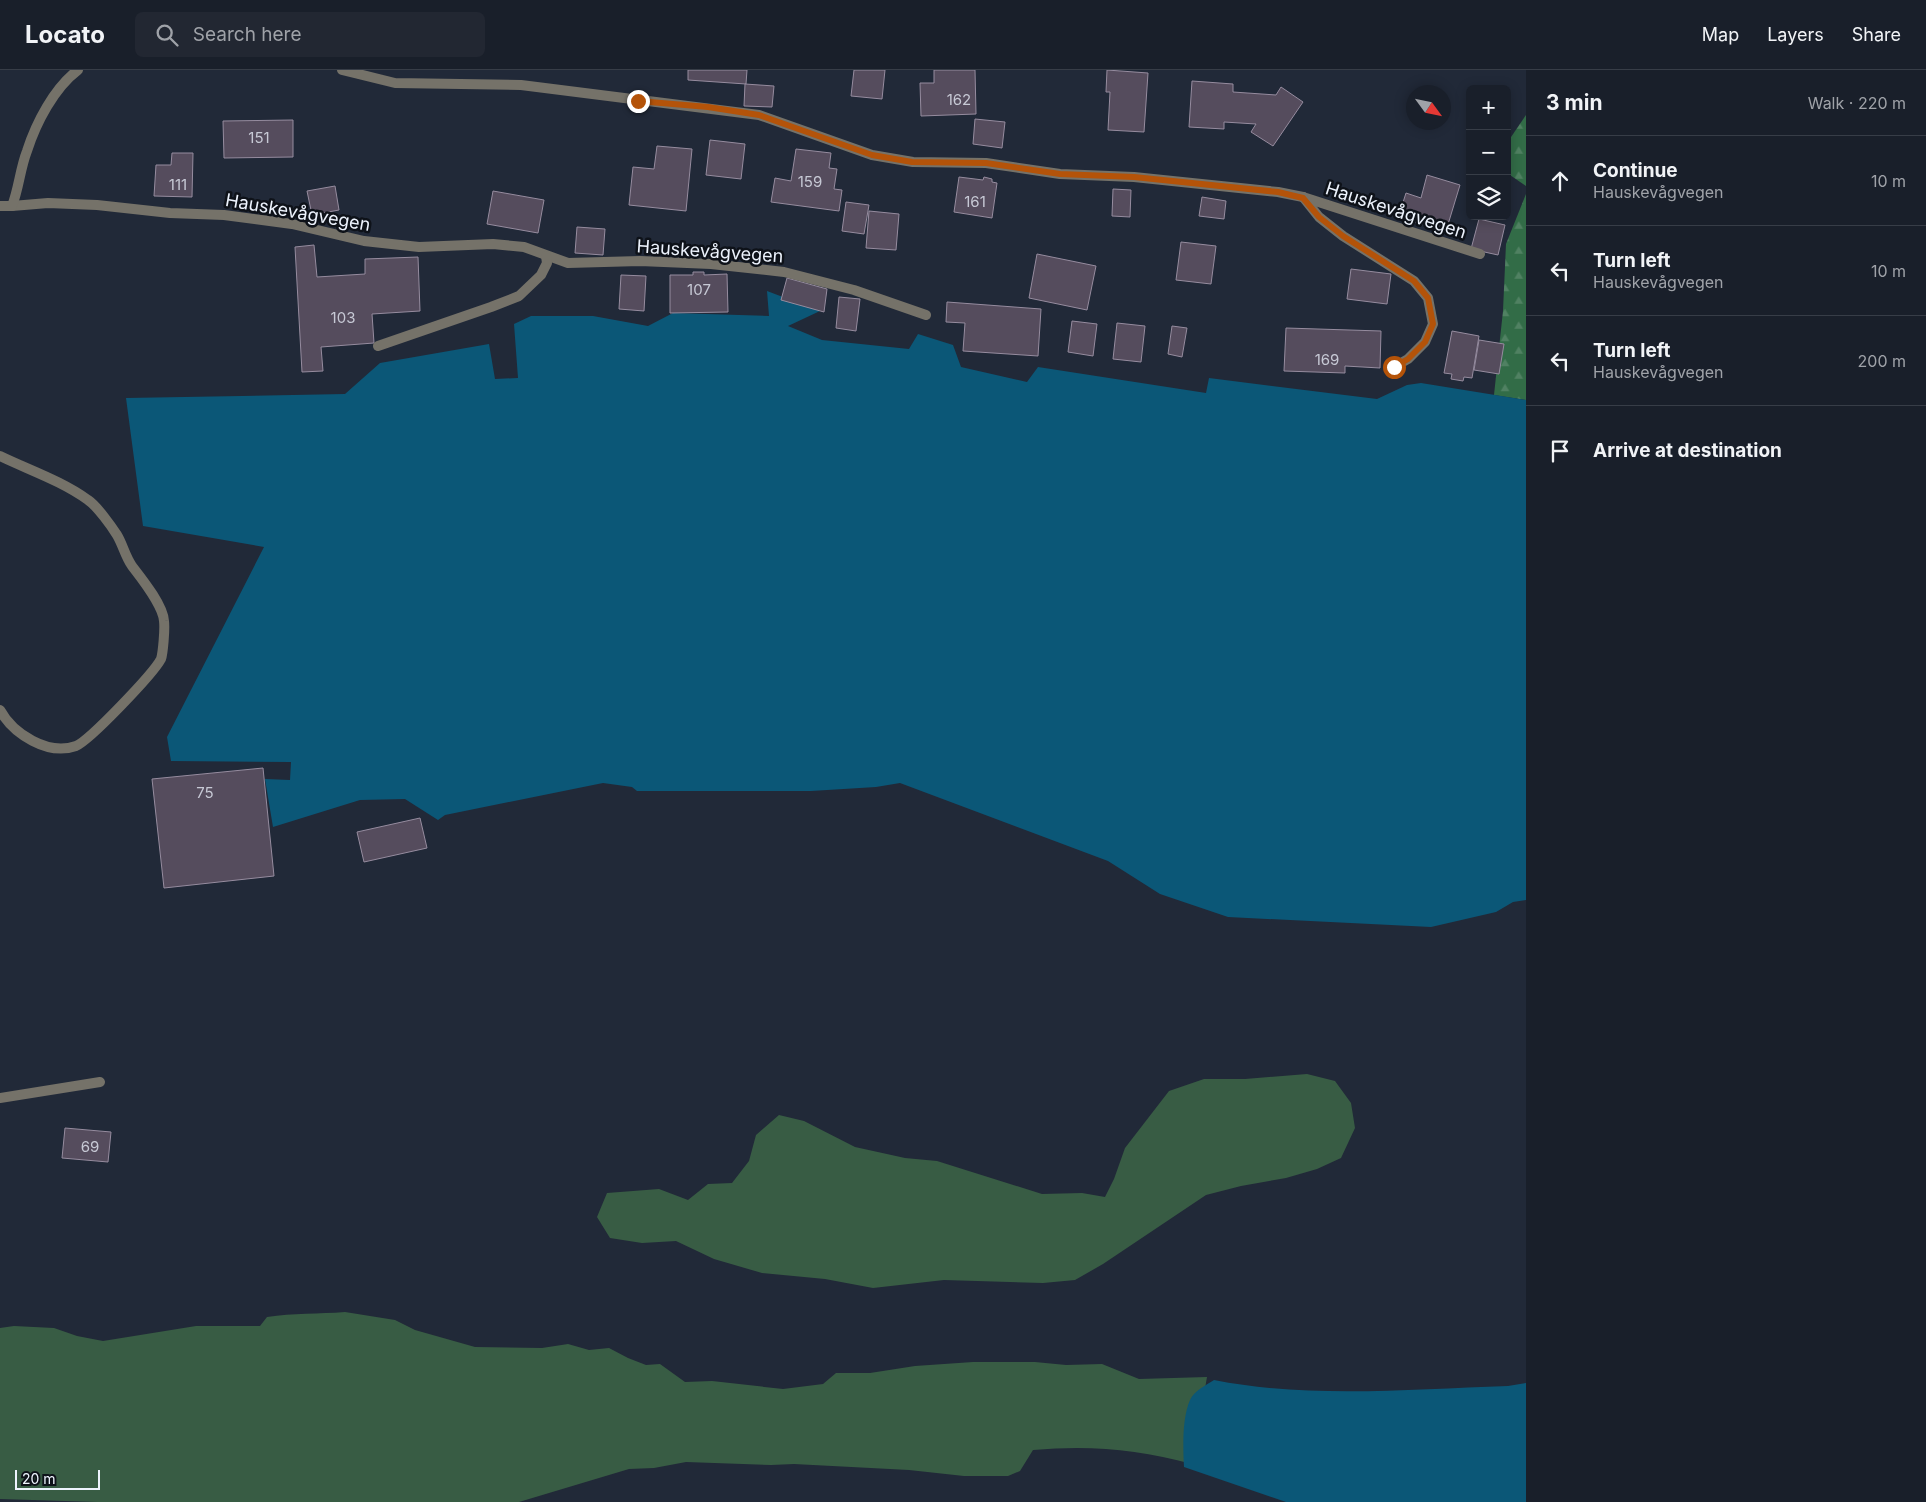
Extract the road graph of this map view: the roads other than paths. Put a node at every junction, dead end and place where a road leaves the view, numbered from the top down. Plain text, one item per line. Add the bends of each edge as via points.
1 (78, 70) edge
2 (342, 70) edge
3 (1303, 198) junction
4 (0, 206) edge
5 (12, 206) junction
6 (1480, 254) dead end
7 (546, 256) junction
8 (926, 316) dead end
9 (378, 346) dead end
10 (1394, 367) dead end
11 (0, 456) edge
12 (0, 710) edge
13 (100, 1082) dead end
14 (0, 1098) edge

1 - 5 street via 46,106 27,151
2 - 3 street, Hauskevågvegen via 395,83 521,86 759,115 872,155 912,162 986,163 1060,174 1134,177 1278,192
3 - 6 street, Hauskevågvegen
3 - 10 street, Hauskevågvegen via 1319,217 1414,281 1428,298 1433,324 1425,342 1408,359
4 - 5 street, Hauskevågvegen
5 - 7 street, Hauskevågvegen via 97,205 224,215 292,224 364,241 419,247 493,244 524,247
7 - 8 street, Hauskevågvegen via 568,263 640,261 784,272 854,290
7 - 9 street via 547,263 540,275 519,296
11 - 12 street via 90,501 118,536 125,556 151,592 164,620 161,658 144,682 77,746 50,748 20,734
13 - 14 street

